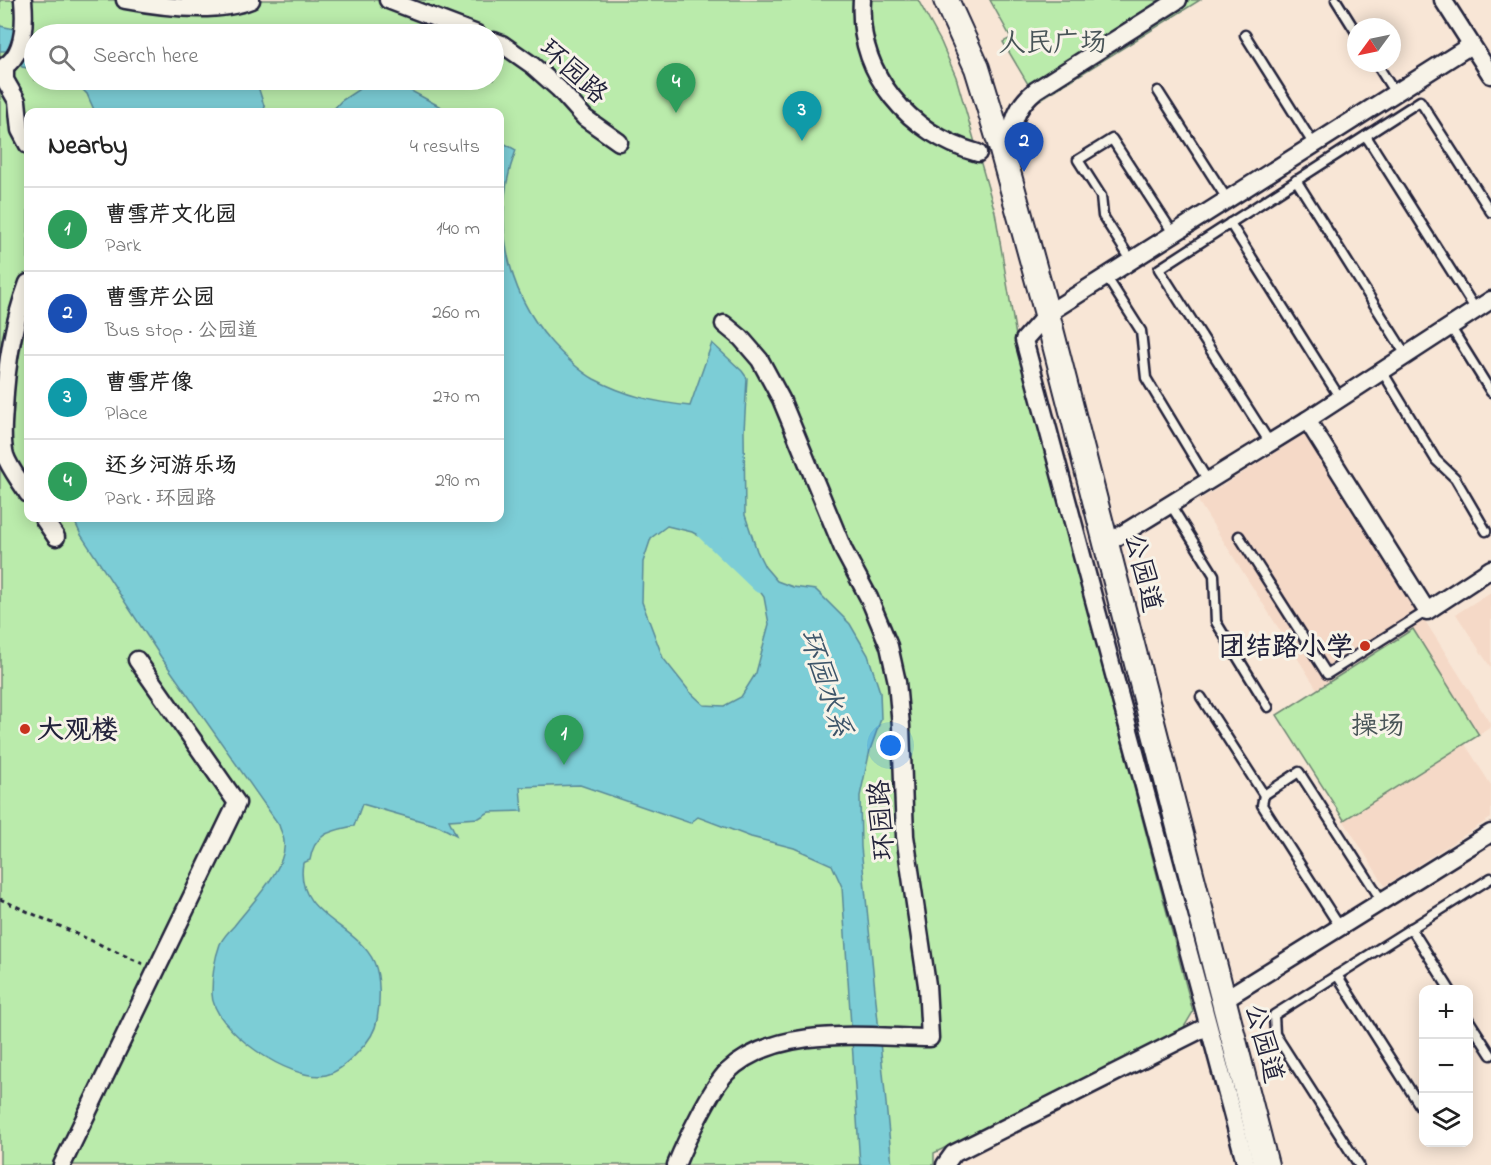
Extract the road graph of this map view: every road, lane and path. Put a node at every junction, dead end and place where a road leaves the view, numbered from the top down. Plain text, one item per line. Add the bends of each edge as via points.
1 (23, 0) edge
2 (125, 0) edge
3 (251, 0) edge
4 (388, 0) edge
5 (862, 0) edge
6 (946, 0) edge
7 (1178, 0) edge
8 (1336, 0) edge
9 (1443, 0) edge
10 (1347, 18) edge
11 (24, 24) edge
12 (451, 24) edge
13 (24, 26) edge
14 (1245, 35) dead end
15 (504, 45) edge
16 (1471, 45) junction
17 (1382, 72) edge
18 (1491, 75) edge
19 (1158, 91) dead end
20 (1395, 93) junction
21 (1366, 136) junction
22 (24, 138) edge
23 (1012, 138) dead end
24 (619, 142) dead end
25 (1314, 145) junction
26 (978, 153) dead end
27 (1296, 180) junction
28 (1227, 199) junction
29 (1491, 212) edge
30 (1230, 223) junction
31 (1173, 233) junction
32 (1131, 260) junction
33 (1106, 276) junction
34 (24, 295) edge
35 (1491, 300) edge
36 (1476, 310) junction
37 (1047, 314) junction
38 (724, 324) dead end
39 (1450, 326) junction
40 (1406, 355) junction
41 (1382, 371) junction
42 (1491, 392) edge
43 (1340, 398) junction
44 (1307, 420) junction
45 (1270, 443) junction
46 (1208, 481) junction
47 (24, 487) edge
48 (1170, 504) junction
49 (46, 522) edge
50 (1486, 531) dead end
51 (1239, 536) dead end
52 (56, 537) dead end
53 (1106, 544) junction
54 (1491, 569) edge
55 (1427, 611) junction
56 (137, 660) dead end
57 (1202, 697) dead end
58 (1269, 707) dead end
59 (1264, 795) junction
60 (1491, 833) edge
61 (1491, 878) edge
62 (0, 899) edge
63 (1382, 901) junction
64 (1340, 927) junction
65 (1411, 928) junction
66 (157, 970) junction
67 (1337, 975) junction
68 (1447, 985) edge
69 (1223, 1000) junction
70 (1208, 1026) junction
71 (1473, 1027) edge
72 (1491, 1055) edge
73 (1419, 1104) edge
74 (62, 1165) edge
75 (676, 1165) edge
76 (945, 1165) edge
77 (1246, 1165) edge
78 (1266, 1165) edge
79 (1359, 1165) edge

1 - 11 street
2 - 3 street via 203,8
4 - 12 street
5 - 26 street via 865,40 889,93 908,116 929,132
6 - 37 main road, 公园道 via 977,68
7 - 23 street via 1024,99 1012,126
8 - 10 lane
9 - 16 street
13 - 22 street via 15,59 5,66 5,80 17,101
14 - 25 lane
15 - 24 street, 环园路 via 559,88 585,118
16 - 18 street
16 - 20 street
17 - 20 lane
19 - 28 lane
20 - 25 street
21 - 27 lane
21 - 29 lane via 1420,101
21 - 36 lane
25 - 28 street
27 - 30 lane
27 - 40 lane
28 - 31 street
30 - 43 lane
30 - 45 lane via 1159,269
31 - 32 street
31 - 32 lane via 1112,139 1078,160 1101,196 1103,216
32 - 33 street
33 - 37 street
33 - 46 lane via 1141,331 1146,378
34 - 47 street via 10,349 2,438 6,456
35 - 36 street
36 - 39 street
37 - 53 main road, 公园道
37 - 70 street via 1024,340
38 - 75 street, 环园路 via 760,360 781,399 844,551 870,598 889,646 899,704 905,836 927,986 930,1038 822,1036 760,1049 726,1073
39 - 40 street
39 - 42 lane
40 - 41 street
41 - 43 street
41 - 50 lane via 1436,460 1455,478
43 - 44 street
44 - 45 street
44 - 55 street
45 - 46 street
46 - 48 street
48 - 53 street
48 - 58 lane via 1214,575 1216,622
49 - 52 street
51 - 55 lane via 1327,674
53 - 69 main road, 公园道
54 - 55 street
56 - 66 street via 237,803
57 - 59 lane
59 - 63 lane via 1299,772
59 - 64 lane via 1262,805
60 - 63 street
61 - 65 lane
62 - 66 path
63 - 64 street
64 - 69 street
65 - 67 lane
65 - 68 lane
66 - 74 street
67 - 73 lane
67 - 79 lane via 1274,1015 1275,1034
69 - 78 main road, 公园道
70 - 76 street via 953,1154
70 - 77 street
71 - 72 lane

